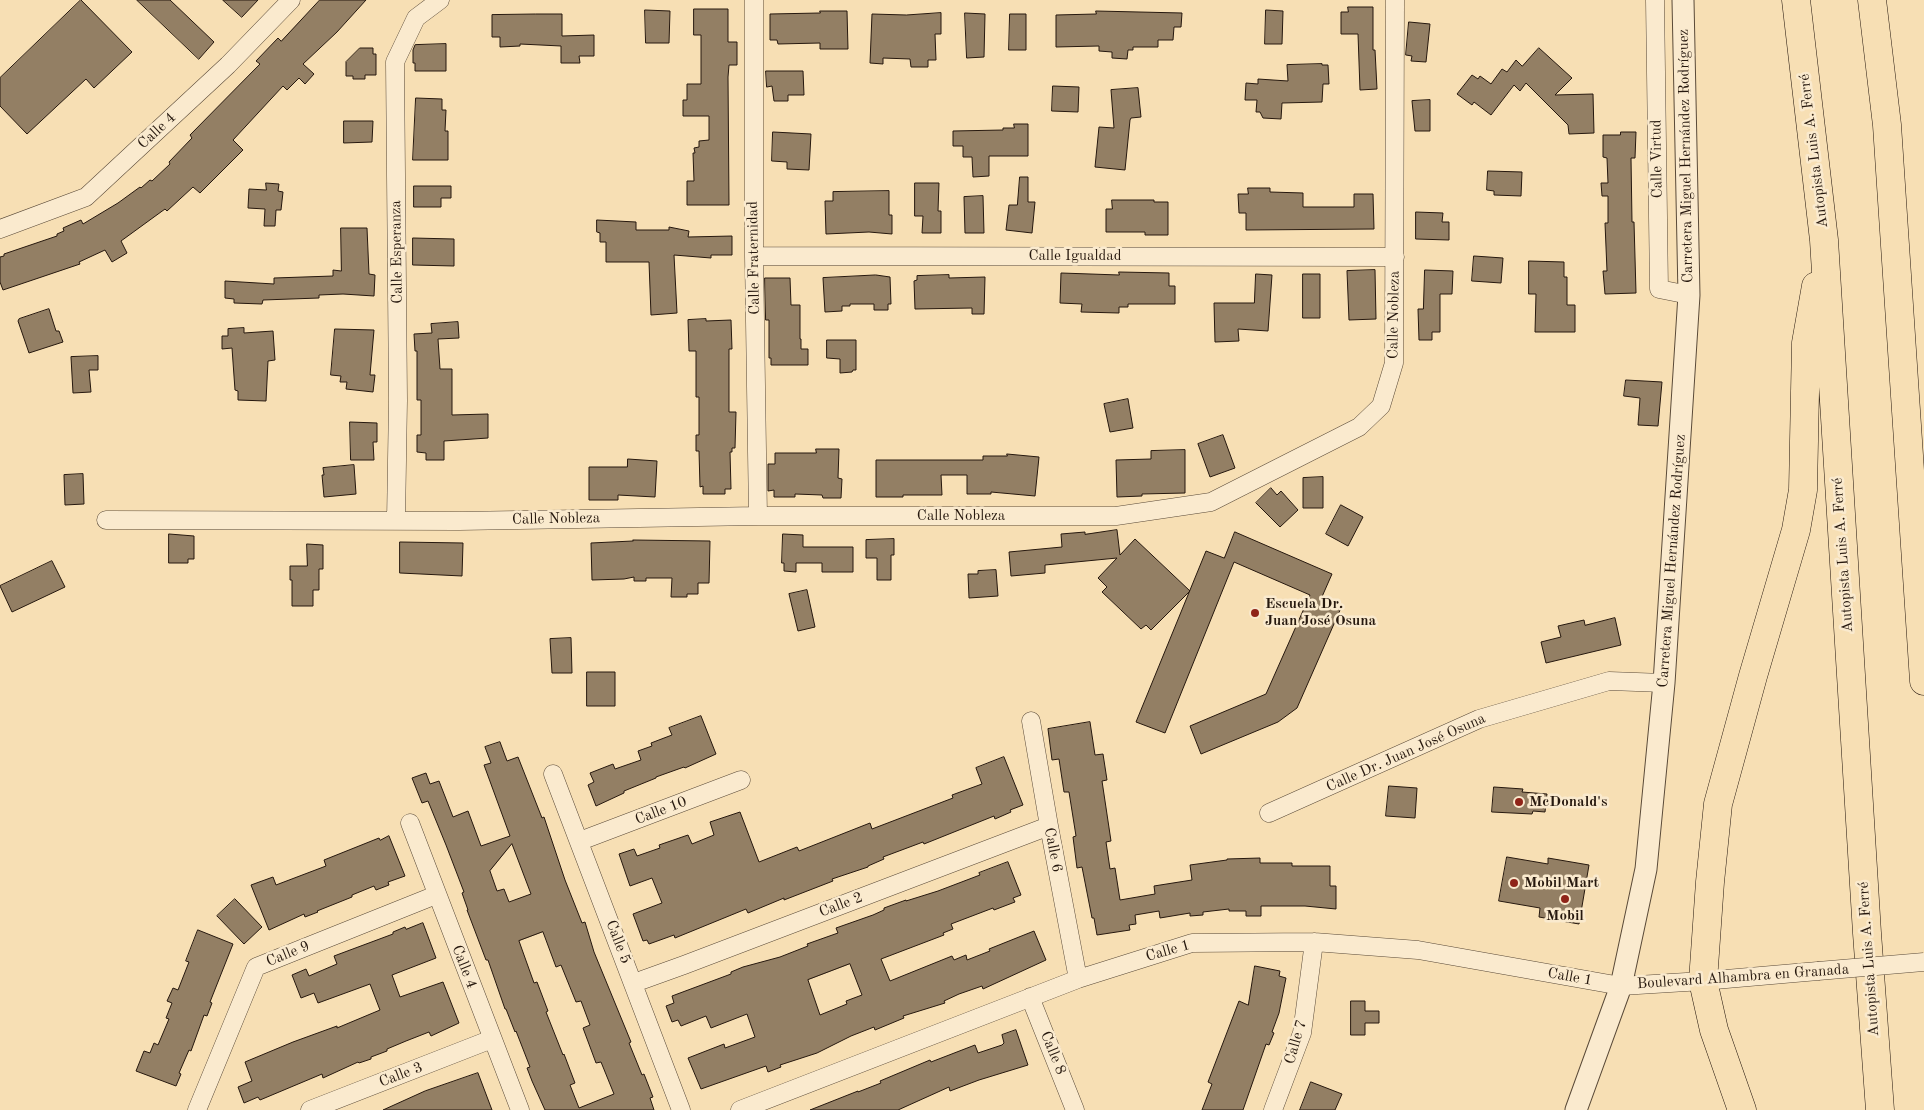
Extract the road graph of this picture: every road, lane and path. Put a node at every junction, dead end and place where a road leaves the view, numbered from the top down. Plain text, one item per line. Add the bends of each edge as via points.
1 (291, 0) edge
2 (440, 0) edge
3 (754, 0) edge
4 (1395, 0) edge
5 (1655, 0) edge
6 (1683, 0) edge
7 (1796, 0) edge
8 (1872, 0) edge
9 (1887, 124) junction
10 (0, 229) edge
11 (1824, 240) junction
12 (754, 256) junction
13 (1395, 257) junction
14 (1689, 295) junction
15 (1924, 383) edge
16 (758, 516) junction
17 (106, 520) dead end
18 (396, 521) junction
19 (1924, 681) edge
20 (1664, 684) junction
21 (1031, 721) dead end
22 (553, 774) dead end
23 (741, 780) dead end
24 (1269, 813) dead end
25 (410, 823) dead end
26 (1049, 826) junction
27 (580, 841) junction
28 (436, 895) junction
29 (1314, 942) junction
30 (1924, 962) edge
31 (1078, 978) junction
32 (1703, 981) junction
33 (634, 983) junction
34 (1621, 986) junction
35 (1030, 997) junction
36 (492, 1039) junction
37 (197, 1110) edge
38 (310, 1110) edge
39 (520, 1110) edge
40 (681, 1110) edge
41 (740, 1110) edge
42 (1075, 1110) edge
43 (1273, 1110) edge
44 (1576, 1110) edge
45 (1742, 1110) edge
46 (1880, 1110) edge

1 - 10 street, Calle 4 via 86,197
2 - 18 street, Calle Esperanza via 416,18 395,62
3 - 12 street, Calle Fraternidad
4 - 13 street, Calle Nobleza
5 - 14 street, Calle Virtud via 1659,289
6 - 14 street, Carretera Miguel Hernández Rodríguez
7 - 11 highway, Autopista Luis A. Ferré
8 - 9 highway
9 - 15 highway via 1909,199
9 - 19 highway
11 - 32 highway via 1806,343 1803,490 1796,530 1718,804
11 - 46 highway, Autopista Luis A. Ferré
12 - 13 street, Calle Igualdad
12 - 16 street, Calle Fraternidad
13 - 16 street, Calle Nobleza via 1394,363 1381,406 1359,427 1211,502 1116,516
14 - 20 street, Carretera Miguel Hernández Rodríguez
16 - 18 street, Calle Nobleza
17 - 18 street, Calle Nobleza
20 - 24 street, Calle Dr. Juan José Osuna via 1608,681 1479,719
20 - 34 street, Carretera Miguel Hernández Rodríguez via 1646,869
21 - 26 street, Calle 6
22 - 27 street, Calle 5
23 - 27 street, Calle 10
25 - 28 street, Calle 4
26 - 31 street, Calle 6
26 - 33 street, Calle 2
27 - 33 street, Calle 5
28 - 36 street, Calle 4
28 - 37 street, Calle 9 via 256,967
29 - 31 street, Calle 1 via 1192,943
29 - 34 street, Calle 1 via 1418,950
29 - 43 street, Calle 7 via 1302,1032
30 - 32 street, Boulevard Alhambra en Granada, bridge
31 - 35 street, Calle 1
32 - 34 street, Boulevard Alhambra en Granada
32 - 45 highway via 1714,1030
33 - 40 street, Calle 5
34 - 44 street, Carretera Miguel Hernández Rodríguez
35 - 41 street, Calle 1
35 - 42 street, Calle 8
36 - 38 street, Calle 3
36 - 39 street, Calle 4

